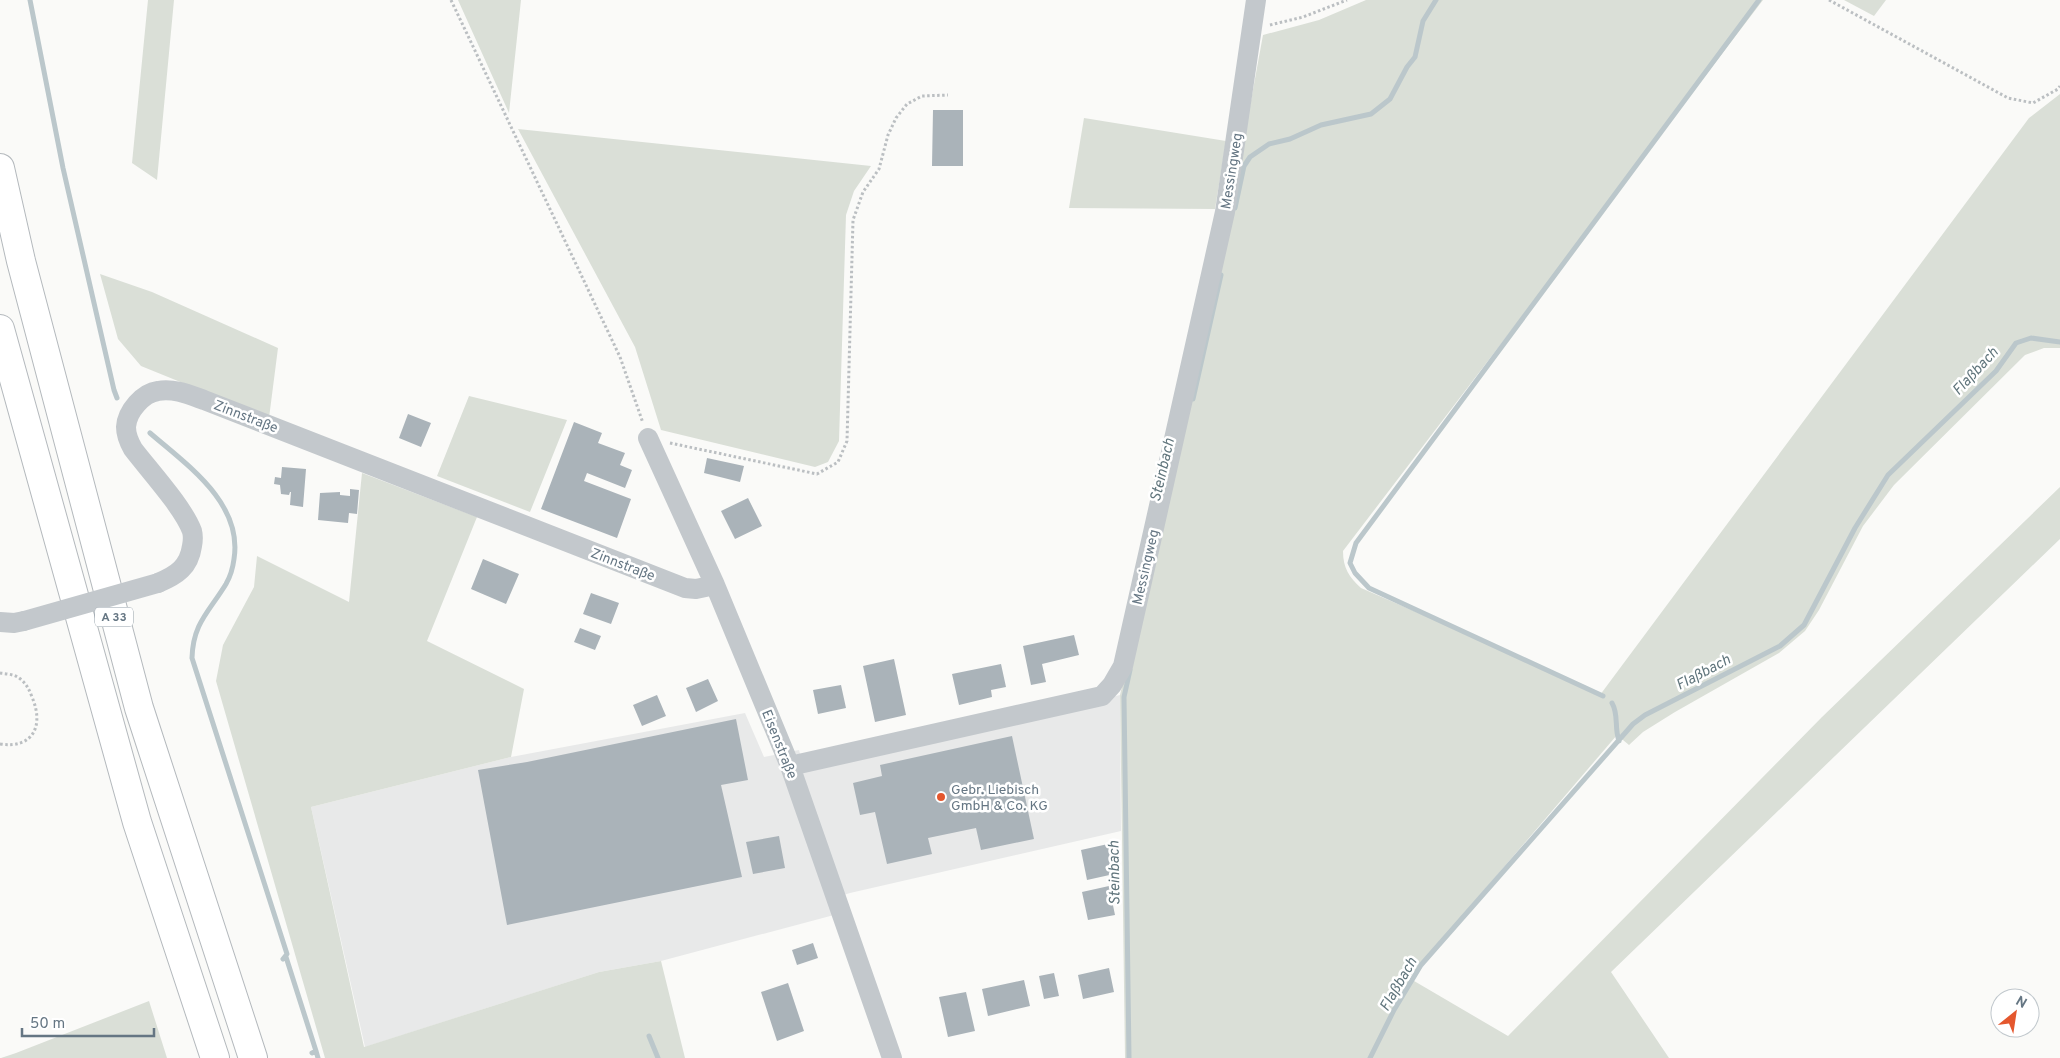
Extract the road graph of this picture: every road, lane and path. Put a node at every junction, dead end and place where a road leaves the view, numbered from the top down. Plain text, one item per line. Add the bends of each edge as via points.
1 (451, 0) edge
2 (1256, 0) edge
3 (1347, 0) edge
4 (1829, 0) edge
5 (1252, 29) junction
6 (2060, 86) edge
7 (948, 95) dead end
8 (0, 168) edge
9 (0, 329) edge
10 (648, 438) junction
11 (715, 585) junction
12 (0, 622) edge
13 (0, 673) edge
14 (0, 744) edge
15 (790, 766) junction
16 (215, 1058) edge
17 (253, 1058) edge
18 (892, 1058) edge

1 - 10 path via 620,357
2 - 5 street, Messingweg
3 - 5 path via 1302,17
4 - 6 path via 2008,98 2033,103
5 - 15 street, Messingweg via 1225,212 1123,666 1112,685 1102,696
7 - 10 path via 922,96 907,104 896,118 879,170 863,192 853,220 847,441 838,462 818,474
8 - 17 highway, A 33 via 21,261 139,708
9 - 16 highway, A 33 via 137,822
10 - 11 street, Eisenstraße
11 - 12 street, Zinnstraße, bridge via 685,588 172,390 157,391 142,398 126,425 127,438 133,449 180,510 192,531 188,562 183,569 158,583 24,622
11 - 15 street, Eisenstraße
13 - 14 path via 16,676 25,682 38,710 38,725 21,743
15 - 18 street, Eisenstraße

